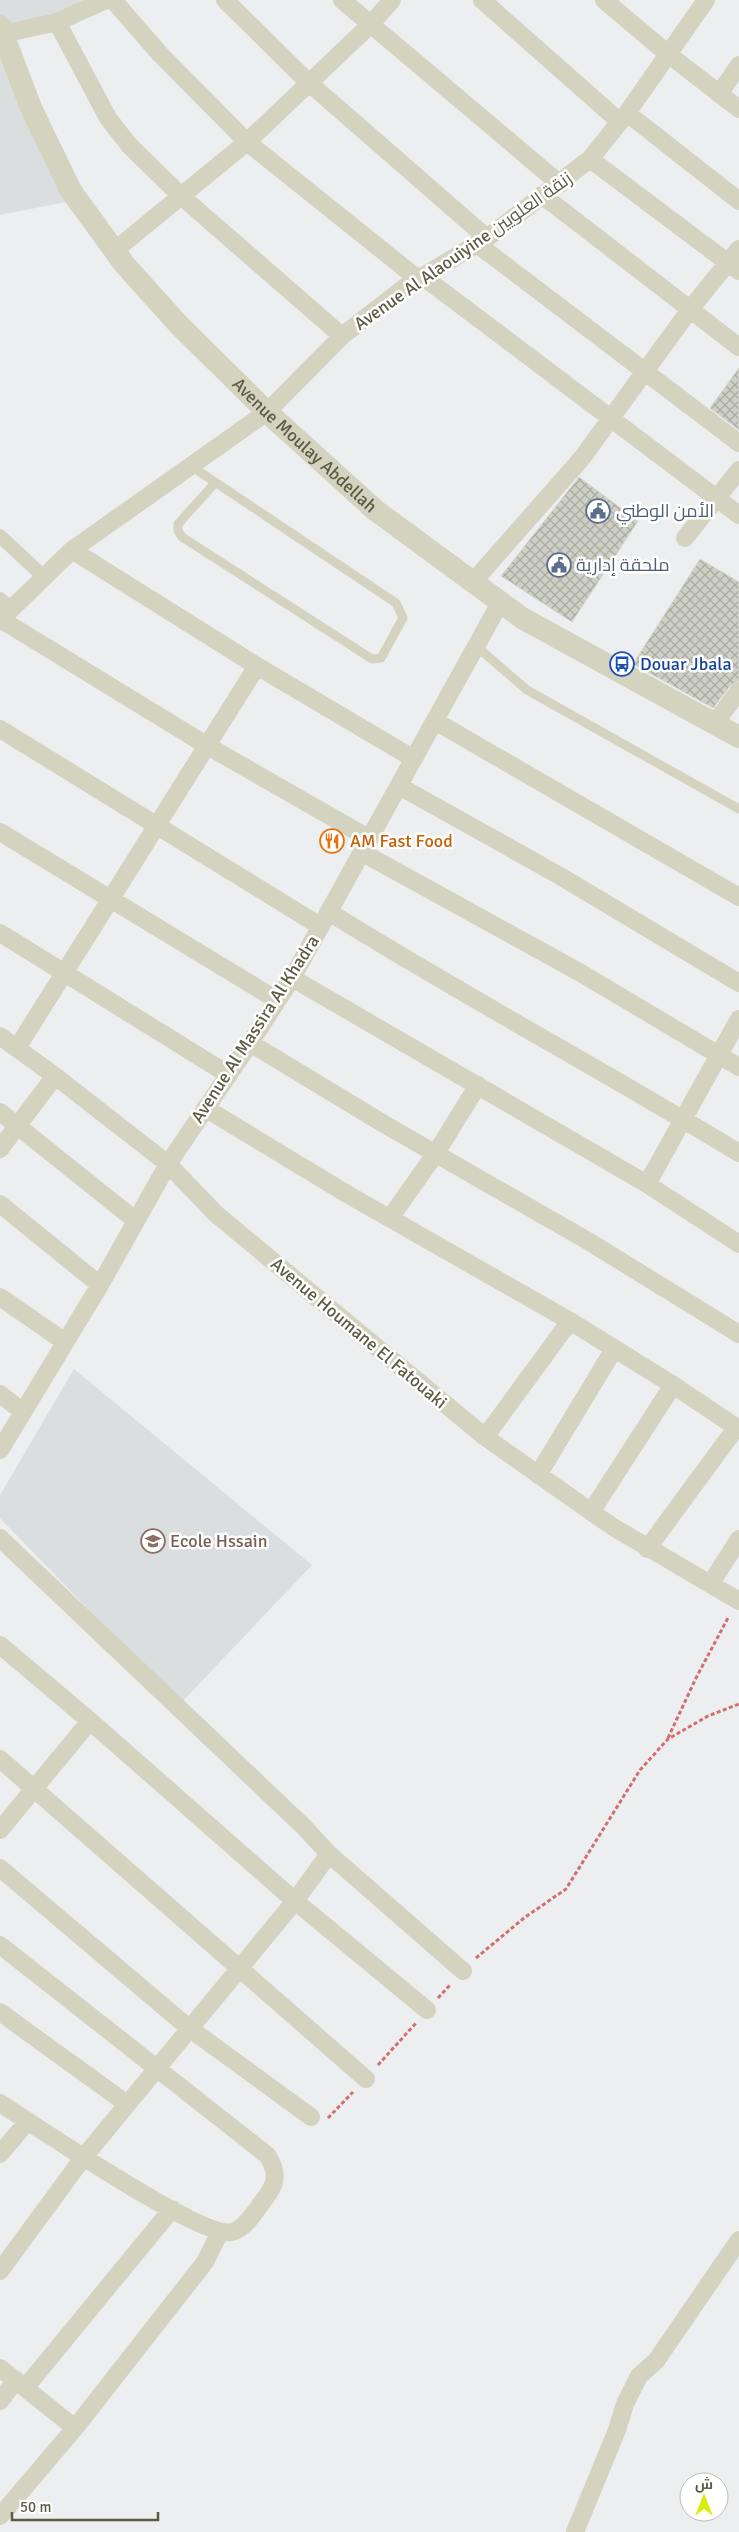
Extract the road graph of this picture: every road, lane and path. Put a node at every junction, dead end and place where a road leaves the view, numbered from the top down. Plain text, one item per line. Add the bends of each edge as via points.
1 (106, 0) edge
2 (113, 0) edge
3 (225, 0) edge
4 (342, 0) edge
5 (392, 0) edge
6 (482, 0) edge
7 (604, 0) edge
8 (706, 0) edge
9 (57, 22) junction
10 (371, 24) junction
11 (1, 30) edge
12 (668, 54) junction
13 (739, 66) edge
14 (308, 82) junction
15 (719, 94) junction
16 (739, 109) edge
17 (623, 117) junction
18 (246, 142) junction
19 (590, 159) junction
20 (560, 184) junction
21 (542, 195) junction
22 (181, 196) junction
23 (739, 201) edge
24 (482, 241) junction
25 (739, 249) edge
26 (114, 251) junction
27 (734, 267) edge
28 (420, 278) junction
29 (691, 308) junction
30 (342, 336) junction
31 (739, 347) edge
32 (645, 372) junction
33 (267, 412) junction
34 (611, 418) junction
35 (739, 443) edge
36 (191, 466) junction
37 (739, 470) edge
38 (215, 482) junction
39 (717, 498) junction
40 (739, 515) edge
41 (0, 536) edge
42 (685, 538) dead end
43 (72, 550) junction
44 (44, 577) junction
45 (473, 582) junction
46 (500, 603) junction
47 (3, 612) edge
48 (476, 646) junction
49 (257, 666) junction
50 (739, 691) edge
51 (435, 722) junction
52 (714, 724) junction
53 (0, 729) edge
54 (739, 737) edge
55 (206, 745) junction
56 (414, 759) junction
57 (399, 786) junction
58 (739, 809) edge
59 (155, 825) junction
60 (0, 832) edge
61 (366, 846) junction
62 (739, 897) edge
63 (110, 900) junction
64 (325, 919) junction
65 (0, 933) edge
66 (65, 972) junction
67 (292, 978) junction
68 (738, 981) edge
69 (278, 1000) junction
70 (739, 1019) edge
71 (0, 1036) edge
72 (250, 1043) junction
73 (18, 1048) junction
74 (719, 1055) junction
75 (739, 1067) edge
76 (229, 1075) junction
77 (55, 1076) junction
78 (478, 1085) junction
79 (205, 1108) junction
80 (0, 1112) edge
81 (683, 1119) junction
82 (18, 1126) junction
83 (0, 1149) edge
84 (436, 1153) junction
85 (739, 1153) edge
86 (168, 1164) junction
87 (647, 1184) junction
88 (0, 1204) edge
89 (390, 1218) junction
90 (135, 1220) junction
91 (739, 1244) edge
92 (100, 1285) junction
93 (0, 1297) edge
94 (570, 1321) junction
95 (739, 1334) edge
96 (65, 1342) junction
97 (614, 1349) junction
98 (673, 1385) junction
99 (0, 1394) edge
100 (22, 1411) junction
101 (738, 1428) edge
102 (484, 1437) junction
103 (0, 1450) edge
104 (538, 1475) junction
105 (591, 1512) junction
106 (0, 1538) edge
107 (739, 1539) edge
108 (647, 1549) junction
109 (711, 1584) junction
110 (738, 1601) edge
111 (0, 1645) edge
112 (739, 1704) edge
113 (90, 1721) junction
114 (668, 1739) junction
115 (0, 1759) edge
116 (34, 1790) junction
117 (0, 1830) edge
118 (329, 1854) junction
119 (0, 1868) edge
120 (295, 1901) junction
121 (0, 1945) edge
122 (241, 1968) junction
123 (463, 1970) junction
124 (427, 2010) junction
125 (0, 2012) edge
126 (188, 2028) junction
127 (156, 2070) junction
128 (366, 2079) junction
129 (0, 2103) edge
130 (127, 2104) junction
131 (310, 2117) joint
132 (28, 2121) junction
133 (0, 2154) edge
134 (83, 2158) junction
135 (172, 2210) junction
136 (220, 2232) junction
137 (739, 2240) edge
138 (0, 2271) edge
139 (0, 2368) edge
140 (21, 2384) junction
141 (0, 2401) edge
142 (76, 2428) junction
143 (0, 2516) edge
144 (575, 2532) edge

1 - 9 street
2 - 18 street via 160,54
3 - 14 street
4 - 10 street
5 - 10 street
6 - 17 street
7 - 12 street
8 - 12 street, Avenue Al Alaouiyine زنقة العلويين
9 - 11 street
9 - 22 street via 108,118 129,145
10 - 14 street
10 - 20 street
11 - 26 street, Avenue Moulay Abdellah via 31,108 71,191
12 - 15 street
12 - 17 street, Avenue Al Alaouiyine زنقة العلويين
13 - 15 street
14 - 18 street
14 - 24 street
15 - 16 street
17 - 19 street, Avenue Al Alaouiyine زنقة العلويين
17 - 23 street
18 - 22 street
18 - 28 street
19 - 20 street, Avenue Al Alaouiyine زنقة العلويين
19 - 27 street
20 - 21 street, Avenue Al Alaouiyine زنقة العلويين
21 - 24 street, Avenue Al Alaouiyine زنقة العلويين
21 - 29 street
22 - 26 street
22 - 30 street
24 - 28 street, Avenue Al Alaouiyine زنقة العلويين
24 - 32 street
25 - 27 street
26 - 33 street, Avenue Moulay Abdellah via 179,325
27 - 29 street
28 - 30 street, Avenue Al Alaouiyine زنقة العلويين
28 - 34 street
29 - 31 street
29 - 32 street
30 - 33 street, Avenue Al Alaouiyine زنقة العلويين
32 - 34 street
32 - 35 street
33 - 36 street, Avenue Al Alaouiyine زنقة العلويين
33 - 45 street, Avenue Moulay Abdellah via 375,510
34 - 39 street
34 - 45 street via 582,458
36 - 38 lane
36 - 43 street, Avenue Al Alaouiyine زنقة العلويين
37 - 39 street
38 - 38 lane via 396,603 403,618 381,658 372,659 182,537 178,524
39 - 40 street
39 - 42 street
41 - 44 street
43 - 44 street, Avenue Al Alaouiyine زنقة العلويين
43 - 49 street
44 - 47 street, Avenue Al Alaouiyine زنقة العلويين
45 - 46 street, Avenue Moulay Abdellah
46 - 48 street, Avenue Al Massira Al Khadra
46 - 52 street, Avenue Moulay Abdellah via 566,644
47 - 55 street
48 - 51 street, Avenue Al Massira Al Khadra
48 - 58 lane via 527,690
49 - 55 street
49 - 56 street
50 - 52 street
51 - 56 street, Avenue Al Massira Al Khadra
51 - 62 street
52 - 54 street, Avenue Moulay Abdellah
53 - 59 street
55 - 59 street
55 - 61 street
56 - 57 street, Avenue Al Massira Al Khadra
57 - 61 street, Avenue Al Massira Al Khadra
57 - 68 street
59 - 63 street
59 - 64 street
60 - 63 street
61 - 64 street, Avenue Al Massira Al Khadra
61 - 74 street
63 - 66 street
63 - 69 street
64 - 67 street, Avenue Al Massira Al Khadra
64 - 81 street via 456,989
65 - 66 street
66 - 73 street
66 - 76 street
67 - 69 street, Avenue Al Massira Al Khadra
67 - 78 street
69 - 72 street, Avenue Al Massira Al Khadra
70 - 74 street
71 - 73 street, Avenue Houmane El Fatouaki
72 - 76 street, Avenue Al Massira Al Khadra
72 - 84 street
73 - 77 street, Avenue Houmane El Fatouaki
74 - 75 street
74 - 81 street
76 - 79 street, Avenue Al Massira Al Khadra
77 - 82 street
77 - 86 street, Avenue Houmane El Fatouaki
78 - 84 street
78 - 87 street
79 - 86 street, Avenue Al Massira Al Khadra
79 - 89 street
80 - 82 street
81 - 85 street
81 - 87 street
82 - 83 street
82 - 90 street
84 - 89 street
84 - 95 street
86 - 90 street, Avenue Al Massira Al Khadra
86 - 102 street, Avenue Houmane El Fatouaki via 216,1214
87 - 91 street
88 - 92 street
89 - 94 street
90 - 92 street, Avenue Al Massira Al Khadra
92 - 96 street, Avenue Al Massira Al Khadra
93 - 96 street
94 - 97 street
94 - 102 street
96 - 100 street, Avenue Al Massira Al Khadra
97 - 98 street
97 - 104 street
98 - 101 street
98 - 105 street
99 - 100 street
100 - 103 street, Avenue Al Massira Al Khadra
101 - 108 street
102 - 104 street, Avenue Houmane El Fatouaki
104 - 105 street, Avenue Houmane El Fatouaki
105 - 108 street, Avenue Houmane El Fatouaki
106 - 118 street
107 - 109 street
108 - 109 street, Avenue Houmane El Fatouaki
109 - 110 street, Avenue Houmane El Fatouaki
110 - 114 path via 696,1678
111 - 113 street
112 - 114 path via 708,1716
113 - 116 street
113 - 120 street
114 - 123 path via 640,1770 566,1889 524,1918
115 - 116 street
116 - 117 street
116 - 122 street
118 - 120 street
118 - 123 street
119 - 126 street
120 - 122 street
120 - 124 street
121 - 127 street
122 - 126 street
122 - 128 street
123 - 124 path
124 - 128 path
125 - 130 street
126 - 127 street
126 - 131 street
127 - 130 street
127 - 136 street via 267,2156 274,2166 273,2186 249,2218 236,2231
128 - 131 path via 328,2118
129 - 132 street
130 - 134 street
132 - 133 street
132 - 134 street
134 - 135 street
134 - 138 street
135 - 136 street
135 - 140 street
136 - 142 street via 205,2262
137 - 144 street via 656,2361 639,2376
139 - 140 street
140 - 141 street
140 - 142 street
142 - 143 street

